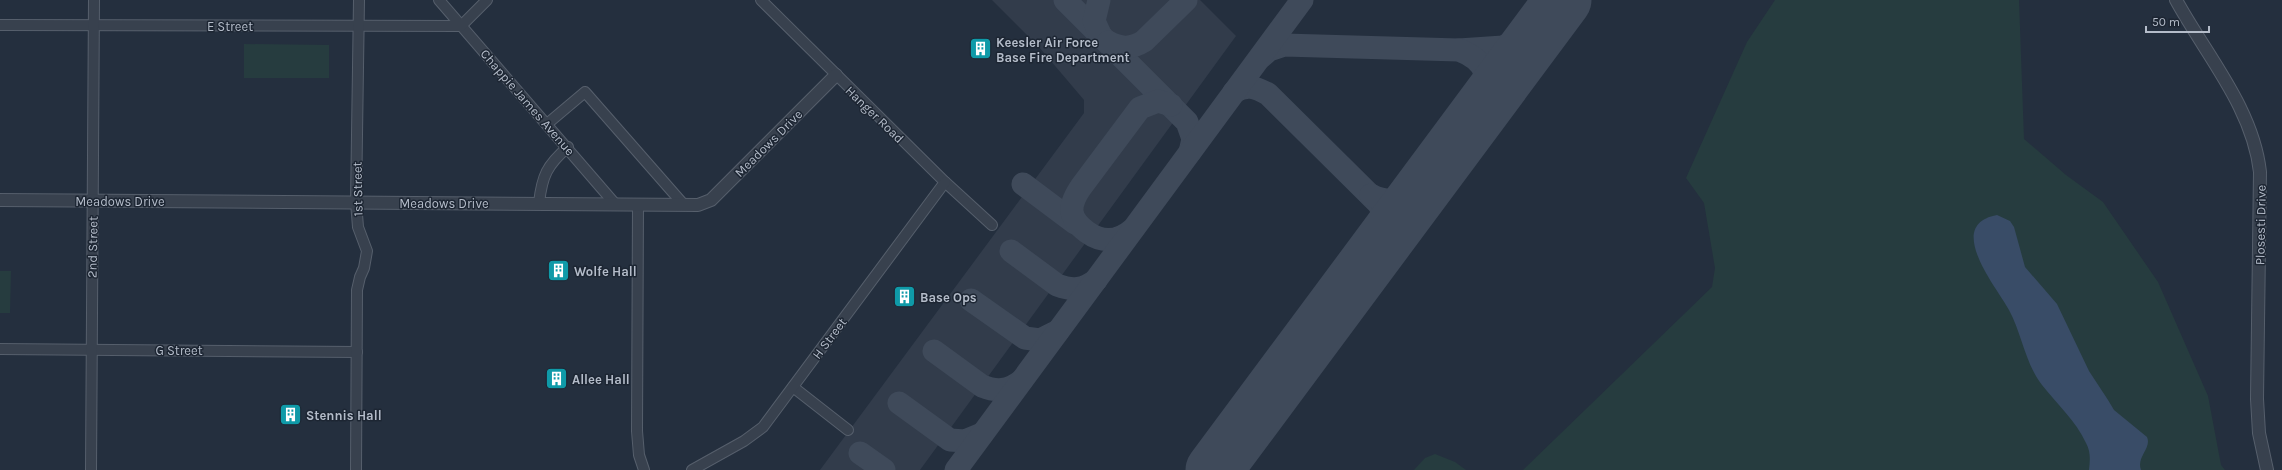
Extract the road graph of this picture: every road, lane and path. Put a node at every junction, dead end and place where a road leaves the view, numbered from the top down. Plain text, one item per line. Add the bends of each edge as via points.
1 (94, 0) edge
2 (359, 0) edge
3 (439, 0) edge
4 (487, 0) edge
5 (761, 0) edge
6 (2176, 0) edge
7 (0, 25) edge
8 (94, 26) junction
9 (461, 26) junction
10 (358, 27) junction
11 (836, 75) junction
12 (547, 124) junction
13 (568, 148) junction
14 (945, 182) junction
15 (0, 200) edge
16 (93, 201) junction
17 (356, 202) junction
18 (539, 203) junction
19 (638, 204) junction
20 (684, 204) junction
21 (616, 205) junction
22 (992, 225) dead end
23 (0, 349) edge
24 (91, 350) junction
25 (357, 352) junction
26 (793, 387) junction
27 (848, 430) dead end
28 (91, 470) edge
29 (356, 470) edge
30 (644, 470) edge
31 (692, 470) edge
32 (2267, 470) edge

1 - 8 street, 2nd Street
2 - 10 street, 1st Street
3 - 9 street, Chappie James Avenue
4 - 9 street
5 - 11 street, Hanger Road
6 - 32 street, Plosesti Drive via 2244,114 2259,158 2257,399 2259,433
7 - 8 street, E Street
8 - 10 street, E Street
8 - 16 street, 2nd Street
9 - 10 street, E Street
9 - 12 street, Chappie James Avenue
10 - 17 street, 1st Street
11 - 14 street, Hanger Road
11 - 20 street, Meadows Drive via 711,200 698,205
12 - 13 street, Chappie James Avenue
12 - 20 street via 585,92
13 - 18 street via 548,167 543,177
13 - 21 street, Chappie James Avenue
14 - 22 street, Hanger Road
14 - 26 street, H Street
15 - 16 street, Meadows Drive
16 - 17 street, Meadows Drive
16 - 24 street, 2nd Street
17 - 18 street, Meadows Drive
17 - 25 street, 1st Street via 358,227 367,251 357,290
18 - 21 street, Meadows Drive
19 - 20 street, Meadows Drive
19 - 21 street, Meadows Drive
19 - 30 street via 637,431 639,455
23 - 24 street, G Street
24 - 25 street, G Street
24 - 28 street, 2nd Street
25 - 29 street, 1st Street
26 - 27 street
26 - 31 street, H Street via 763,427

